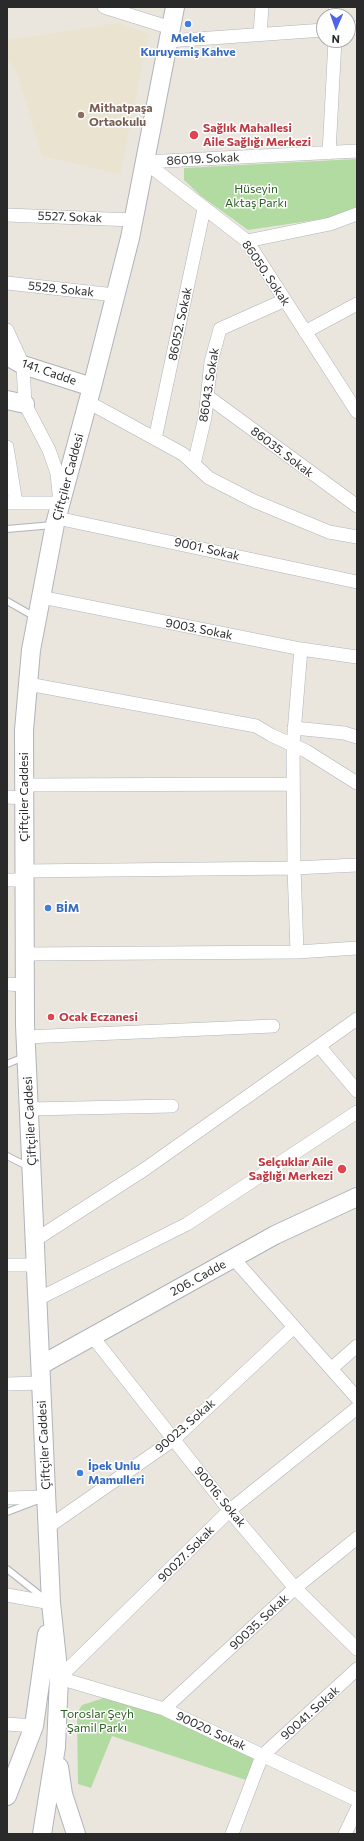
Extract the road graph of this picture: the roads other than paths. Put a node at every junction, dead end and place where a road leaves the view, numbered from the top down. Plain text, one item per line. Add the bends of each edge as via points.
1 (104, 7) edge
2 (175, 7) edge
3 (262, 7) edge
4 (316, 30) edge
5 (169, 34) junction
6 (260, 34) junction
7 (335, 48) edge
8 (357, 151) edge
9 (329, 153) junction
10 (145, 162) junction
11 (204, 209) junction
12 (357, 214) edge
13 (7, 215) edge
14 (133, 220) junction
15 (247, 241) junction
16 (7, 283) edge
17 (115, 294) junction
18 (285, 300) junction
19 (357, 304) edge
20 (7, 330) edge
21 (305, 332) junction
22 (7, 356) edge
23 (23, 365) junction
24 (90, 395) junction
25 (207, 396) junction
26 (7, 400) edge
27 (25, 404) junction
28 (355, 404) edge
29 (155, 439) junction
30 (7, 448) edge
31 (194, 464) junction
32 (12, 503) edge
33 (357, 506) edge
34 (57, 515) junction
35 (7, 530) edge
36 (357, 537) edge
37 (357, 582) edge
38 (41, 597) junction
39 (7, 601) edge
40 (37, 618) junction
41 (302, 650) junction
42 (357, 657) edge
43 (28, 684) junction
44 (294, 728) junction
45 (357, 737) edge
46 (293, 745) junction
47 (357, 783) edge
48 (293, 784) junction
49 (18, 793) edge
50 (357, 865) edge
51 (294, 868) junction
52 (19, 877) edge
53 (357, 948) edge
54 (297, 952) junction
55 (25, 954) junction
56 (7, 984) edge
57 (25, 985) junction
58 (357, 1018) edge
59 (273, 1026) dead end
60 (26, 1037) junction
61 (319, 1046) junction
62 (27, 1056) junction
63 (7, 1064) edge
64 (357, 1090) edge
65 (172, 1106) dead end
66 (29, 1109) junction
67 (357, 1112) edge
68 (7, 1156) edge
69 (32, 1168) junction
70 (357, 1196) edge
71 (35, 1240) junction
72 (234, 1258) junction
73 (7, 1265) edge
74 (36, 1265) junction
75 (38, 1299) junction
76 (294, 1327) junction
77 (92, 1336) junction
78 (357, 1346) edge
79 (41, 1365) junction
80 (331, 1369) junction
81 (7, 1384) edge
82 (42, 1384) junction
83 (357, 1398) edge
84 (357, 1408) edge
85 (173, 1440) junction
86 (47, 1497) junction
87 (7, 1498) edge
88 (230, 1510) junction
89 (7, 1512) edge
90 (48, 1527) junction
91 (357, 1538) edge
92 (7, 1569) edge
93 (295, 1588) junction
94 (7, 1596) edge
95 (51, 1603) junction
96 (357, 1649) edge
97 (357, 1669) edge
98 (60, 1678) junction
99 (164, 1709) junction
100 (7, 1724) edge
101 (34, 1726) junction
102 (56, 1747) junction
103 (262, 1756) junction
104 (7, 1796) edge
105 (357, 1800) edge
106 (357, 1809) edge
107 (42, 1834) edge
108 (76, 1834) edge
109 (232, 1834) edge
110 (345, 1834) edge

1 - 5 street
2 - 5 street, Çiftçiler Caddesi
3 - 6 street
4 - 6 street
5 - 6 street
5 - 10 street, Çiftçiler Caddesi
7 - 9 street
8 - 9 street, 86019. Sokak
9 - 10 street, 86019. Sokak
10 - 11 street, 86050. Sokak
10 - 14 street, Çiftçiler Caddesi
11 - 15 street, 86050. Sokak
11 - 29 street, 86052. Sokak
12 - 15 street via 330,224
13 - 14 street, 5527. Sokak
14 - 17 street, Çiftçiler Caddesi
15 - 18 street, 86050. Sokak
16 - 17 street, 5529. Sokak
17 - 24 street, Çiftçiler Caddesi
18 - 21 street, 86050. Sokak
18 - 25 street, 86043. Sokak via 220,329 211,362
19 - 21 street
20 - 23 street
21 - 28 street, 86050. Sokak
22 - 23 street, 141. Cadde
23 - 24 street, 141. Cadde
23 - 27 street
24 - 29 street
24 - 34 street, Çiftçiler Caddesi
25 - 31 street, 86043. Sokak
25 - 33 street, 86035. Sokak
26 - 27 street
27 - 34 street via 49,450 57,473
29 - 31 street via 183,454
30 - 32 street
31 - 36 street via 209,478 254,501 329,532
32 - 34 street, 9001. Sokak
34 - 35 lane
34 - 37 street, 9001. Sokak
34 - 38 street, Çiftçiler Caddesi
38 - 40 street, Çiftçiler Caddesi
38 - 41 street, 9003. Sokak
39 - 40 lane
40 - 43 street, Çiftçiler Caddesi
41 - 42 street, 9003. Sokak
41 - 44 street
43 - 46 street via 256,726
43 - 49 street, Çiftçiler Caddesi
44 - 45 street via 344,733
44 - 46 street
46 - 47 street
46 - 48 street
48 - 49 street
48 - 51 street
49 - 52 street, Çiftçiler Caddesi
50 - 51 street
51 - 52 street
51 - 54 street
52 - 55 street, Çiftçiler Caddesi
53 - 54 street
54 - 55 street
55 - 57 street, Çiftçiler Caddesi
56 - 57 street
57 - 60 street, Çiftçiler Caddesi
58 - 61 street
59 - 60 street
60 - 62 street, Çiftçiler Caddesi
61 - 64 street
61 - 71 street via 145,1170
62 - 63 lane
62 - 66 street, Çiftçiler Caddesi
65 - 66 street
66 - 69 street, Çiftçiler Caddesi
67 - 75 street via 187,1224
68 - 69 lane
69 - 71 street, Çiftçiler Caddesi
70 - 72 street, 206. Cadde via 275,1235
71 - 74 street, Çiftçiler Caddesi
72 - 76 street
72 - 77 street, 206. Cadde
73 - 74 street
74 - 75 street, Çiftçiler Caddesi
75 - 79 street, Çiftçiler Caddesi
76 - 80 street
76 - 85 street, 90023. Sokak
77 - 79 street, 206. Cadde
77 - 85 street, 90016. Sokak
78 - 80 street
79 - 82 street, Çiftçiler Caddesi
80 - 83 street
81 - 82 street
82 - 86 street, Çiftçiler Caddesi
84 - 88 street, 90027. Sokak
85 - 88 street, 90016. Sokak
85 - 90 street, 90023. Sokak
86 - 87 street
86 - 89 lane
86 - 90 street, Çiftçiler Caddesi
88 - 93 street, 90016. Sokak
88 - 98 street, 90027. Sokak
90 - 95 street, Çiftçiler Caddesi
91 - 93 street, 90035. Sokak
92 - 95 lane
93 - 96 street, 90016. Sokak
93 - 99 street, 90035. Sokak
94 - 95 street
95 - 98 street, Çiftçiler Caddesi
95 - 101 street, Çiftçiler Caddesi
97 - 103 street, 90041. Sokak
98 - 99 street, 90020. Sokak
98 - 102 street, Çiftçiler Caddesi
99 - 103 street, 90020. Sokak
100 - 101 street
101 - 104 street, Çiftçiler Caddesi
102 - 107 street, Çiftçiler Caddesi
102 - 108 street via 63,1794
103 - 105 street, 90020. Sokak
103 - 109 street
106 - 110 street

